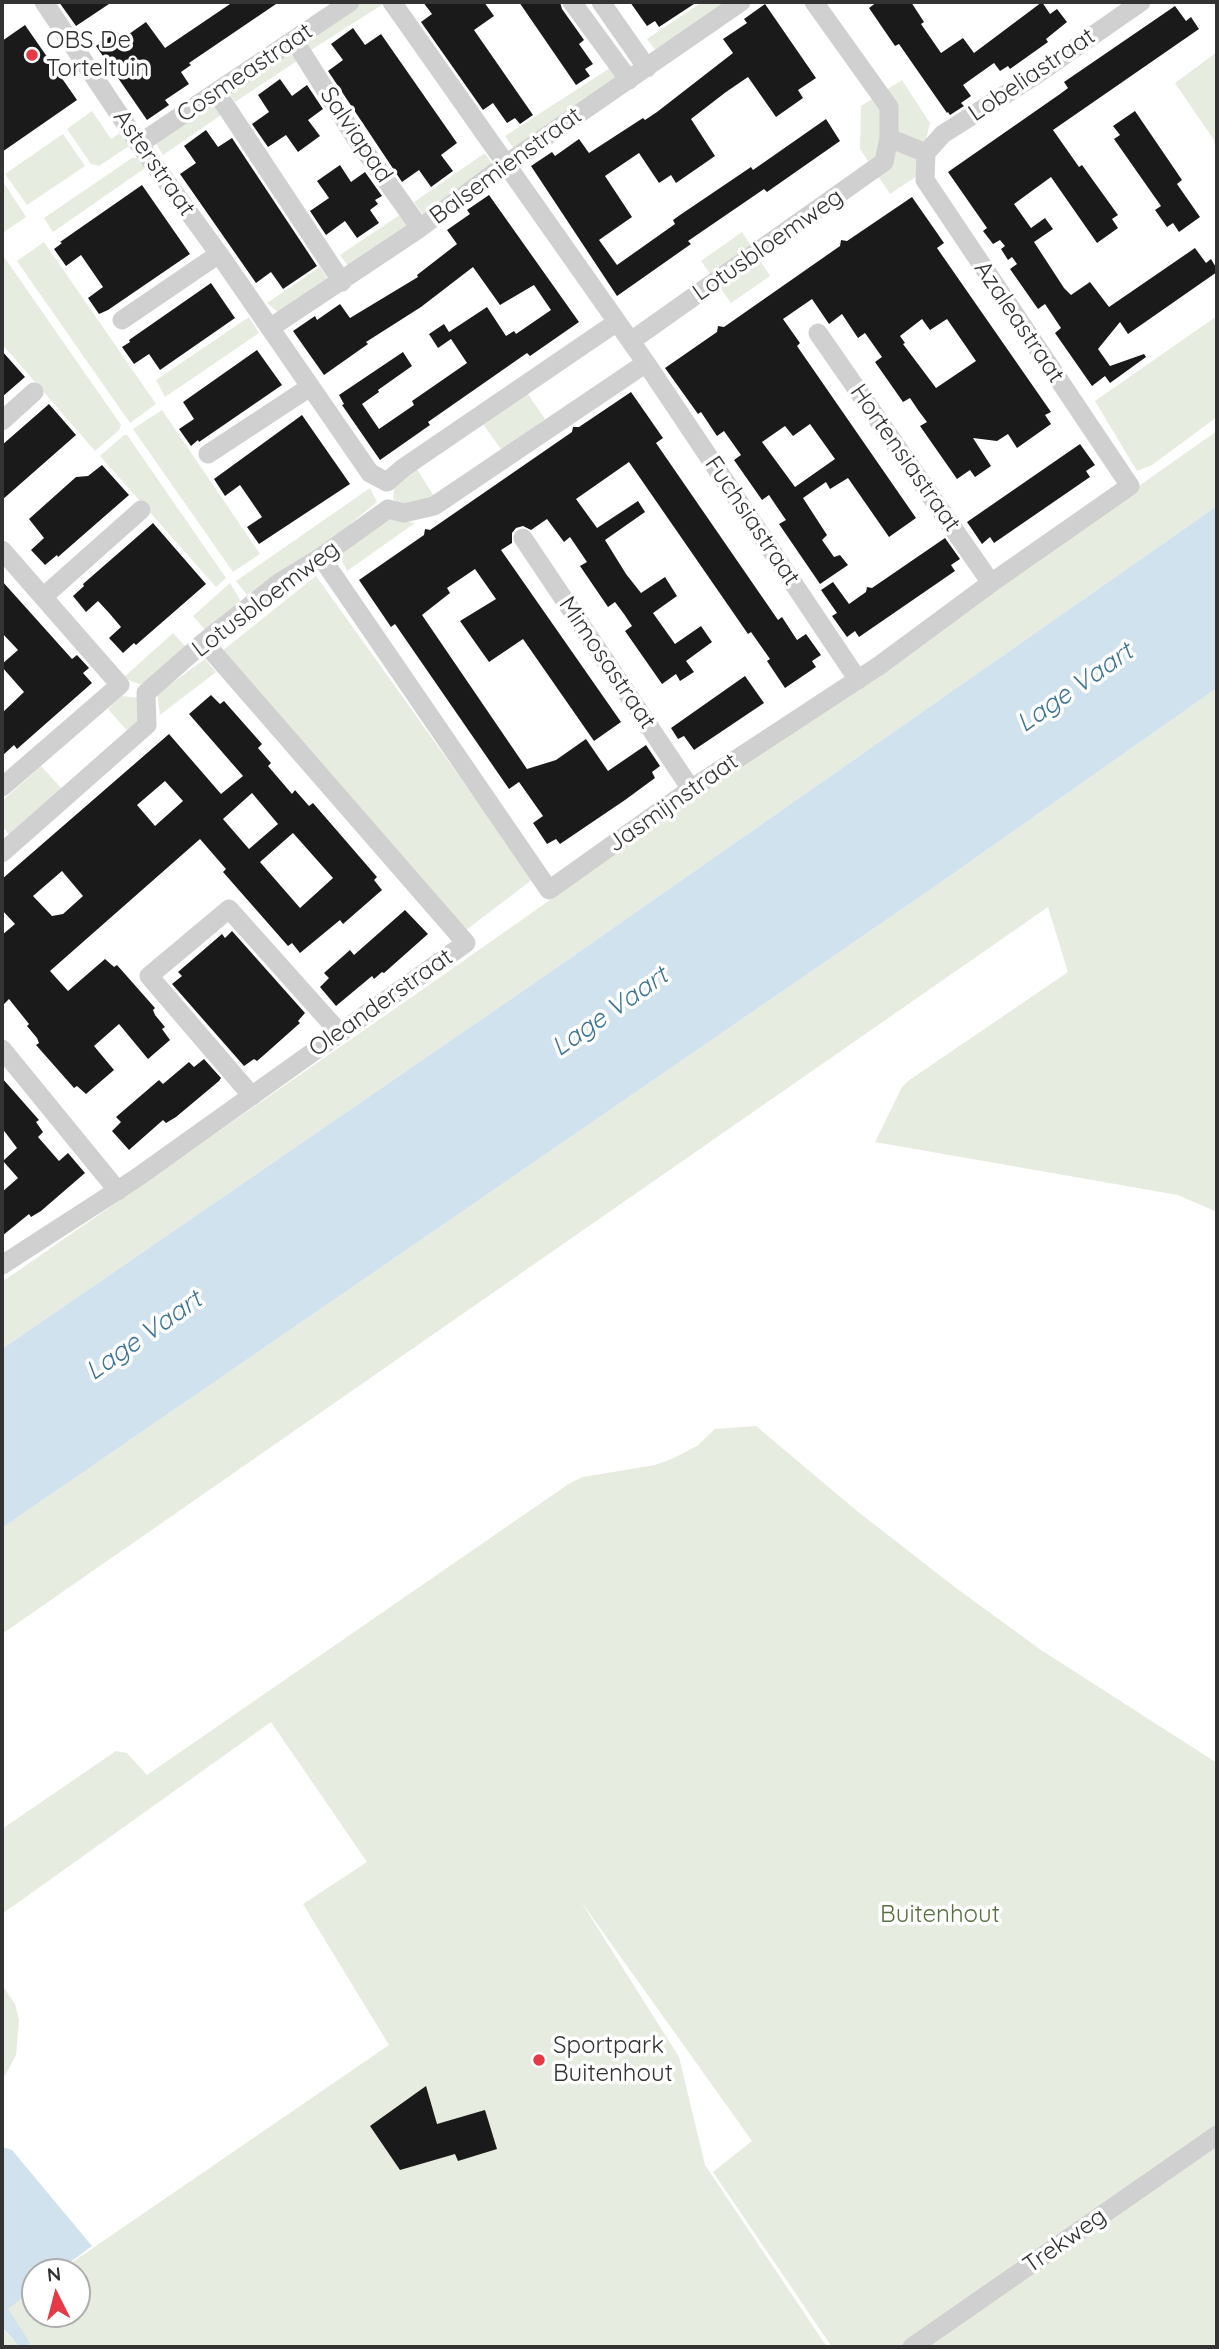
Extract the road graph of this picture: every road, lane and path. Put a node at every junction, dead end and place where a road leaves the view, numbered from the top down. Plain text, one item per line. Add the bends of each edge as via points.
1 (44, 2) edge
2 (350, 2) edge
3 (392, 2) edge
4 (572, 2) edge
5 (601, 2) edge
6 (741, 2) edge
7 (814, 2) edge
8 (1141, 2) edge
9 (294, 40) junction
10 (647, 68) junction
11 (629, 80) junction
12 (217, 93) junction
13 (889, 138) junction
14 (139, 144) junction
15 (926, 153) junction
16 (506, 164) junction
17 (420, 228) junction
18 (219, 254) junction
19 (342, 282) junction
20 (122, 320) dead end
21 (617, 323) junction
22 (270, 328) junction
23 (818, 333) dead end
24 (631, 341) junction
25 (646, 363) junction
26 (310, 387) junction
27 (34, 392) dead end
28 (2, 421) edge
29 (208, 454) dead end
30 (387, 482) junction
31 (1130, 486) joint
32 (388, 509) junction
33 (141, 510) dead end
34 (523, 538) dead end
35 (2, 550) edge
36 (321, 557) junction
37 (991, 583) junction
38 (43, 597) junction
39 (204, 642) junction
40 (858, 680) junction
41 (120, 685) junction
42 (146, 693) junction
43 (2, 788) edge
44 (691, 789) junction
45 (2, 853) edge
46 (340, 1032) junction
47 (2, 1049) edge
48 (252, 1096) junction
49 (118, 1191) junction
50 (2, 1265) edge
51 (1217, 2135) edge
52 (912, 2347) edge

1 - 14 street, Asterstraat
2 - 9 street, Cosmeastraat
3 - 16 street
4 - 11 street
5 - 10 street
6 - 10 street, Balsemienstraat
7 - 13 street via 889,107
8 - 15 street, Lobeliastraat via 943,134
9 - 12 street, Cosmeastraat
9 - 17 street, Salviapad
10 - 11 street, Balsemienstraat
11 - 16 street, Balsemienstraat
12 - 14 street, Cosmeastraat
12 - 19 street
13 - 15 street
13 - 24 street, Lotusbloemweg via 884,162
14 - 18 street, Asterstraat
15 - 31 street, Azaleastraat via 925,180
16 - 17 street, Balsemienstraat
16 - 21 street
17 - 19 street, Balsemienstraat
18 - 20 street
18 - 22 street, Asterstraat
19 - 22 street, Balsemienstraat
21 - 24 street
21 - 30 street
22 - 26 street, Asterstraat
23 - 37 street, Hortensiastraat
24 - 25 street
25 - 32 street via 434,506 404,513
25 - 40 street, Fuchsiastraat
26 - 29 street
26 - 30 street, Asterstraat via 370,473
27 - 28 street
30 - 32 street
31 - 37 street, Jasmijnstraat
32 - 36 street, Lotusbloemweg
33 - 38 street
34 - 44 street, Mimosastraat
35 - 38 street
36 - 39 street, Lotusbloemweg via 280,582
36 - 44 street, Jasmijnstraat via 549,890
37 - 40 street, Jasmijnstraat
38 - 41 street
39 - 42 street, Lotusbloemweg
39 - 46 street, Oleanderstraat via 466,943
40 - 44 street, Jasmijnstraat
41 - 42 street
41 - 43 street
42 - 45 street via 147,725
46 - 48 street, Oleanderstraat
46 - 48 street via 229,909 149,976
47 - 49 street
48 - 49 street, Oleanderstraat
49 - 50 street, Oleanderstraat
51 - 52 street, Trekweg

